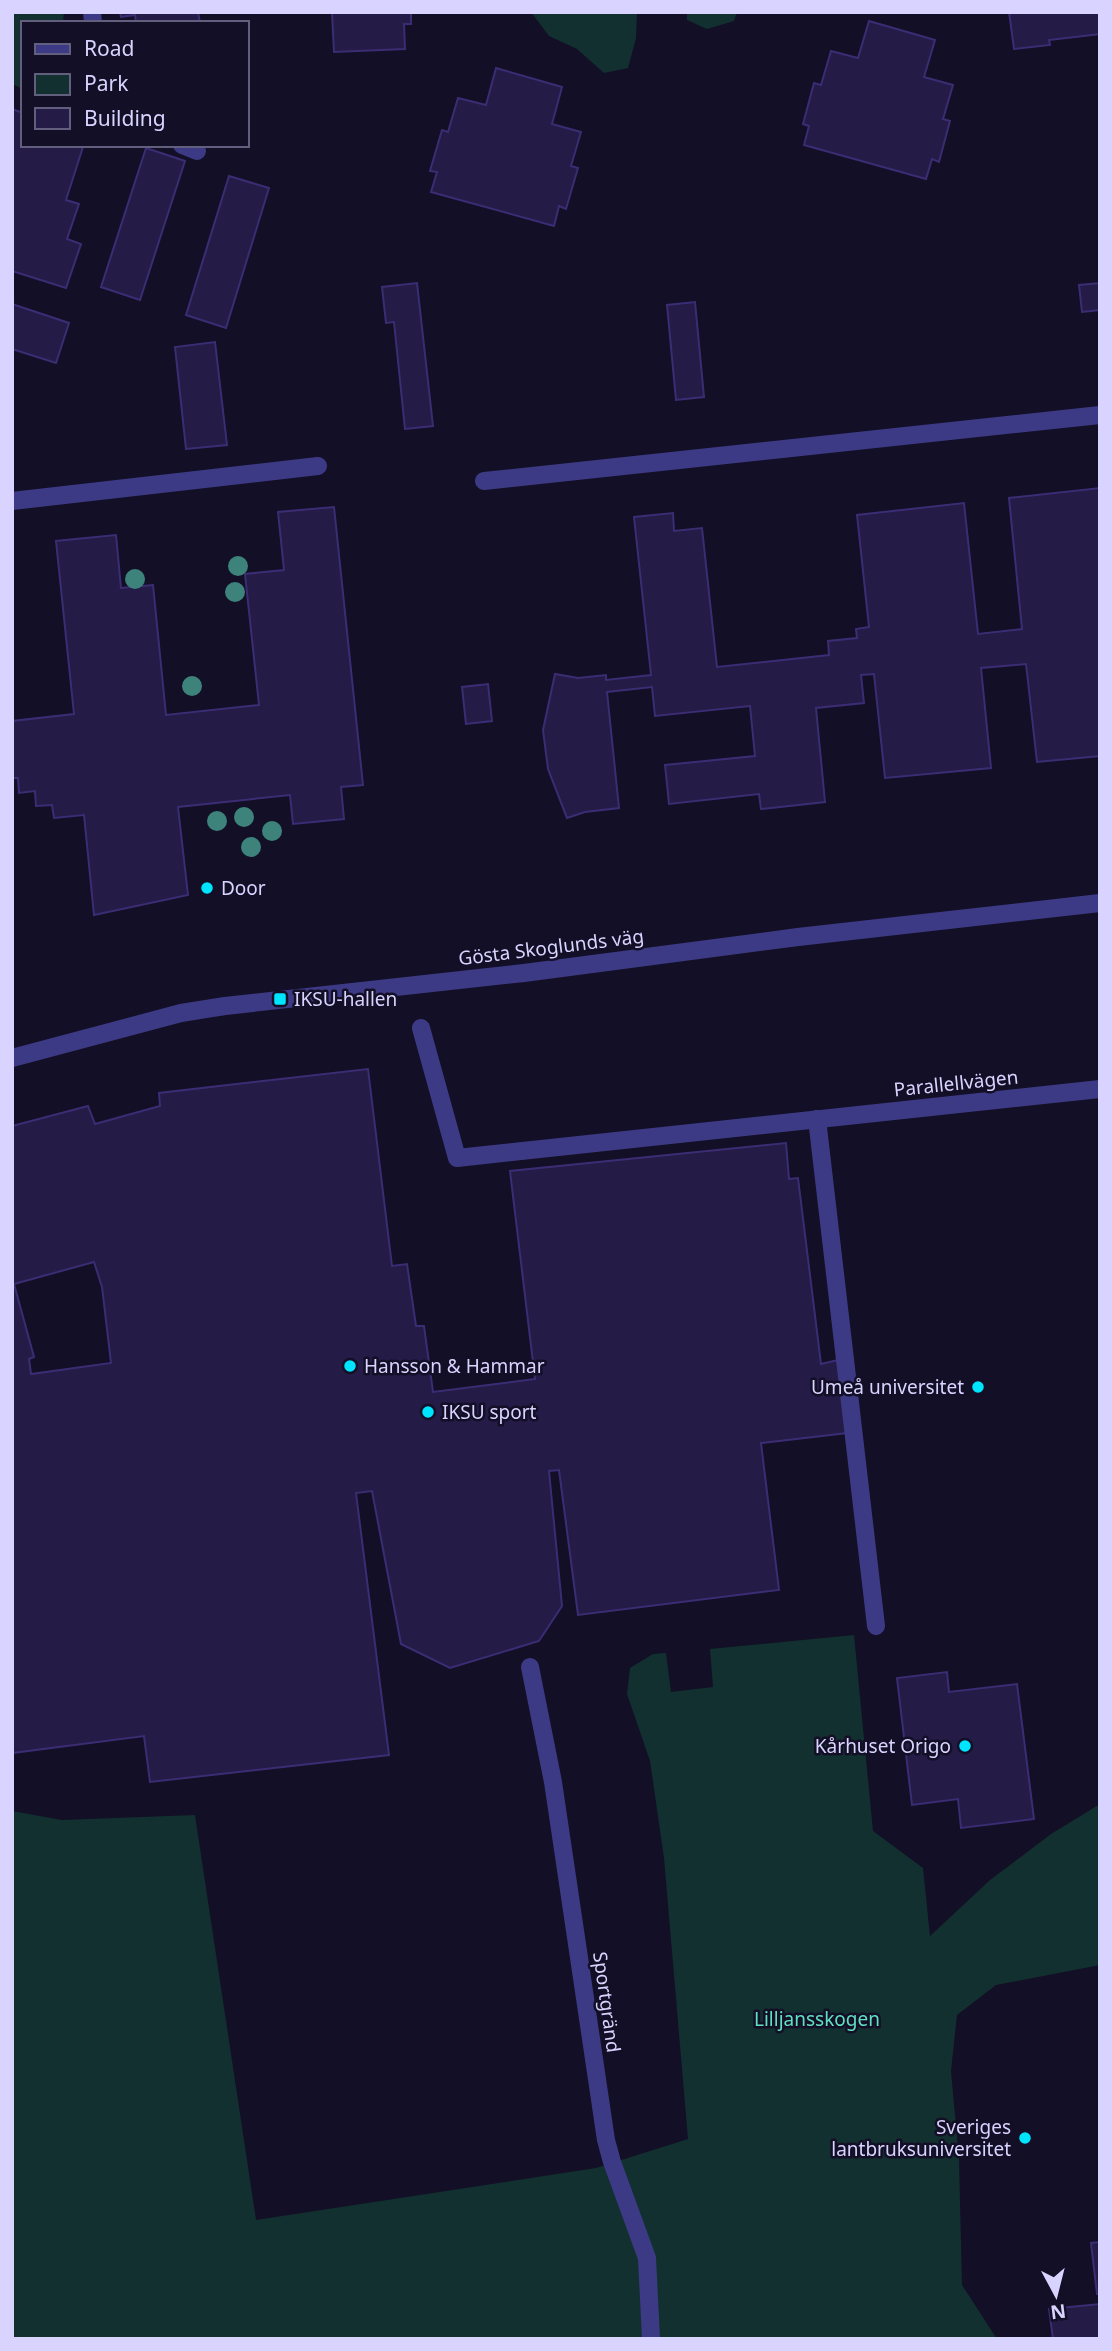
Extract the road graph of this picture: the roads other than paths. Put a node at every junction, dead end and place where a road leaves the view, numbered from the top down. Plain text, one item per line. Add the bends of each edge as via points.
1 (1100, 415) edge
2 (318, 466) dead end
3 (484, 481) dead end
4 (12, 501) edge
5 (1100, 903) edge
6 (421, 1028) dead end
7 (12, 1058) edge
8 (1100, 1089) edge
9 (817, 1119) junction
10 (877, 1626) dead end
11 (530, 1667) dead end
12 (651, 2339) edge

1 - 3 street
2 - 4 street
5 - 7 street, Gösta Skoglunds väg via 225,1006 181,1013
6 - 9 street, Parallellvägen via 457,1158
8 - 9 street, Parallellvägen
9 - 10 street
11 - 12 street, Sportgränd via 553,1782 606,2140 647,2258

